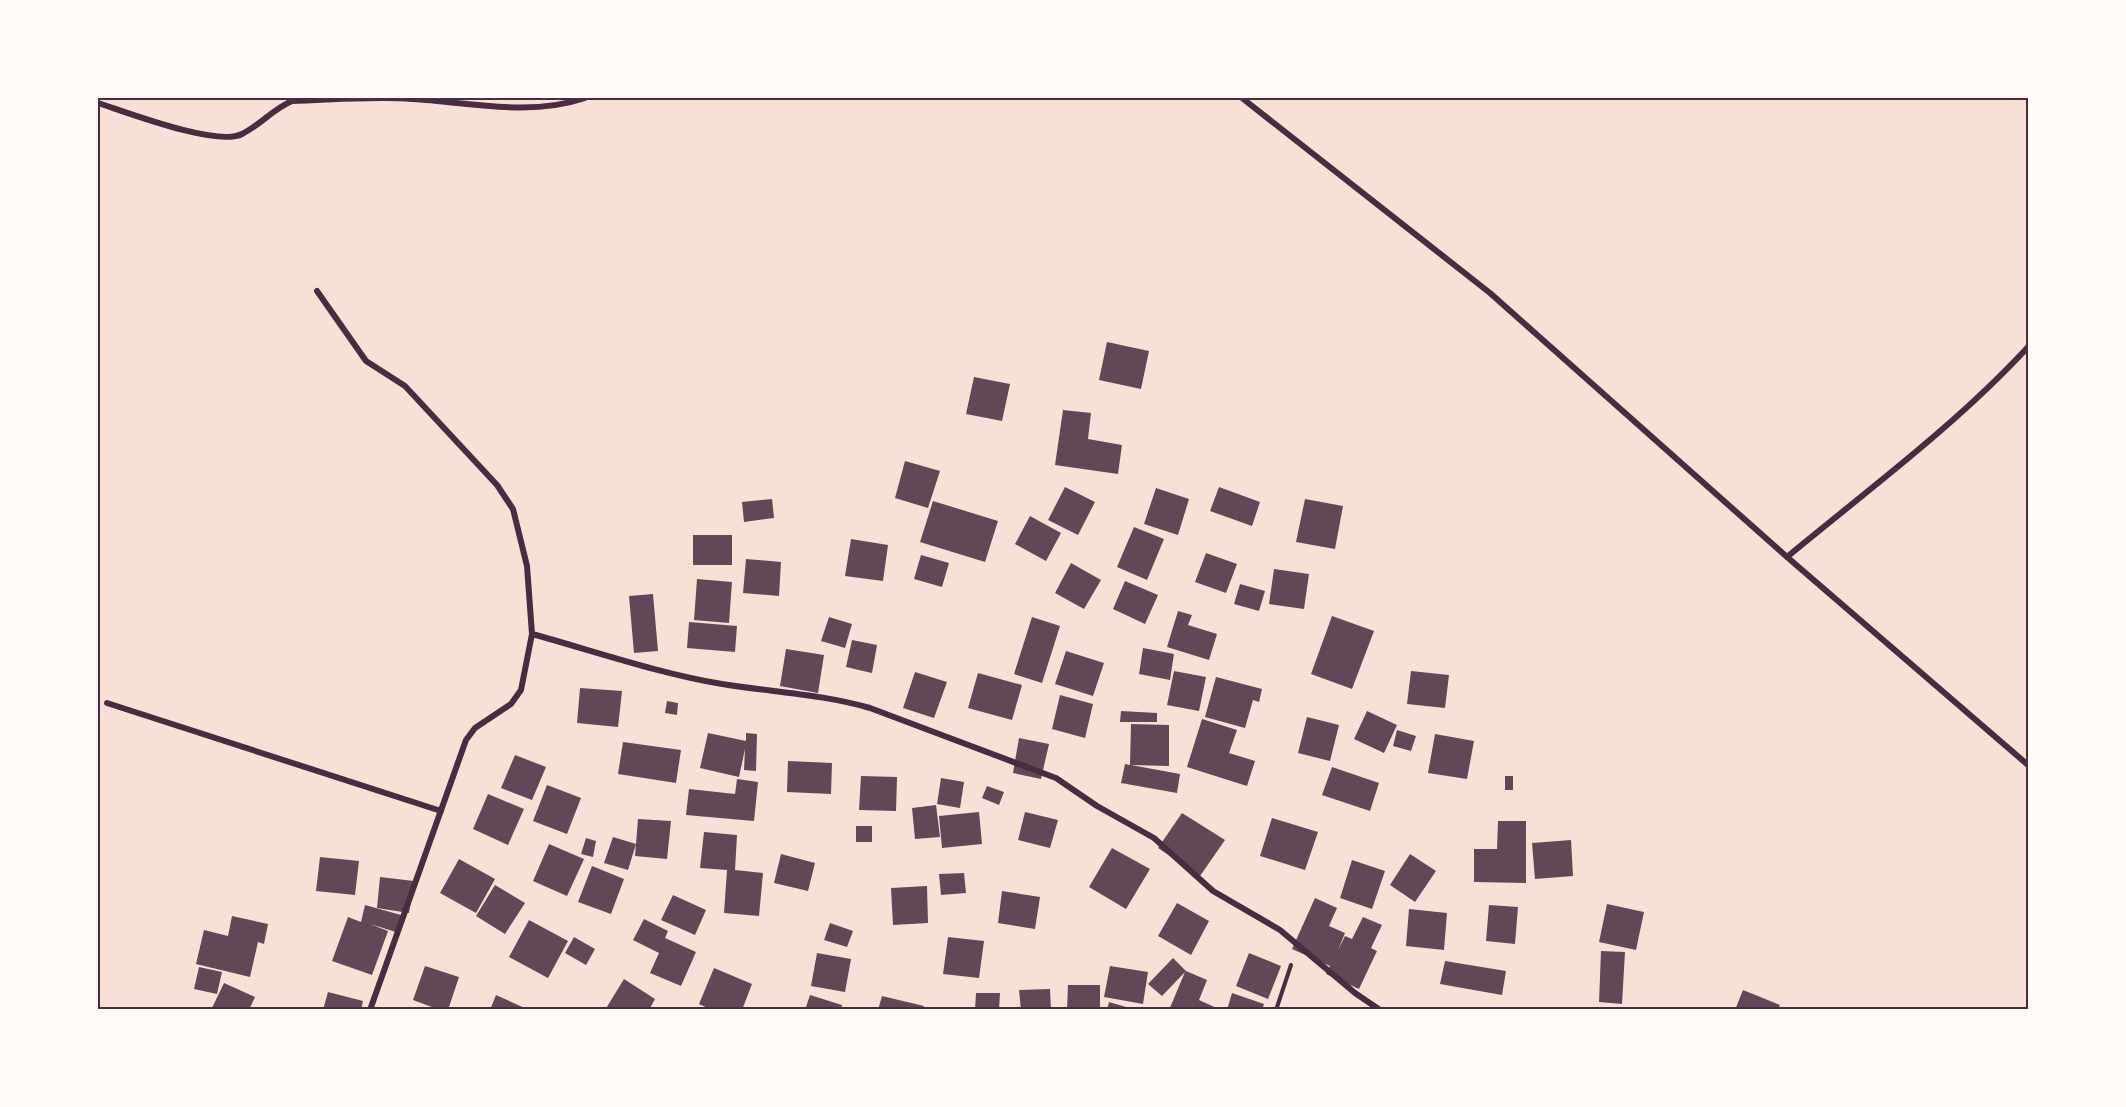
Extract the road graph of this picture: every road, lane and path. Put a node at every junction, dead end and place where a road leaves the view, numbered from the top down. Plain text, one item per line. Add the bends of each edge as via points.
1 (585, 98) edge
2 (1242, 98) edge
3 (98, 103) edge
4 (317, 291) dead end
5 (2028, 346) edge
6 (1787, 556) junction
7 (532, 634) junction
8 (107, 703) dead end
9 (2028, 765) edge
10 (441, 811) junction
11 (1297, 944) junction
12 (370, 1010) edge
13 (1276, 1010) edge
14 (1380, 1010) edge

1 - 3 street via 527,108 410,99 292,101 240,135 222,138 196,134
2 - 6 street via 1490,293
4 - 7 street via 366,361 405,386 497,485 513,509 527,566
5 - 6 street via 1958,416
6 - 9 street
7 - 10 street via 521,690 511,704 475,728 466,740
7 - 11 street via 678,675 843,700 1056,778 1154,838 1212,891
8 - 10 street
10 - 12 street
11 - 13 path
11 - 14 street

